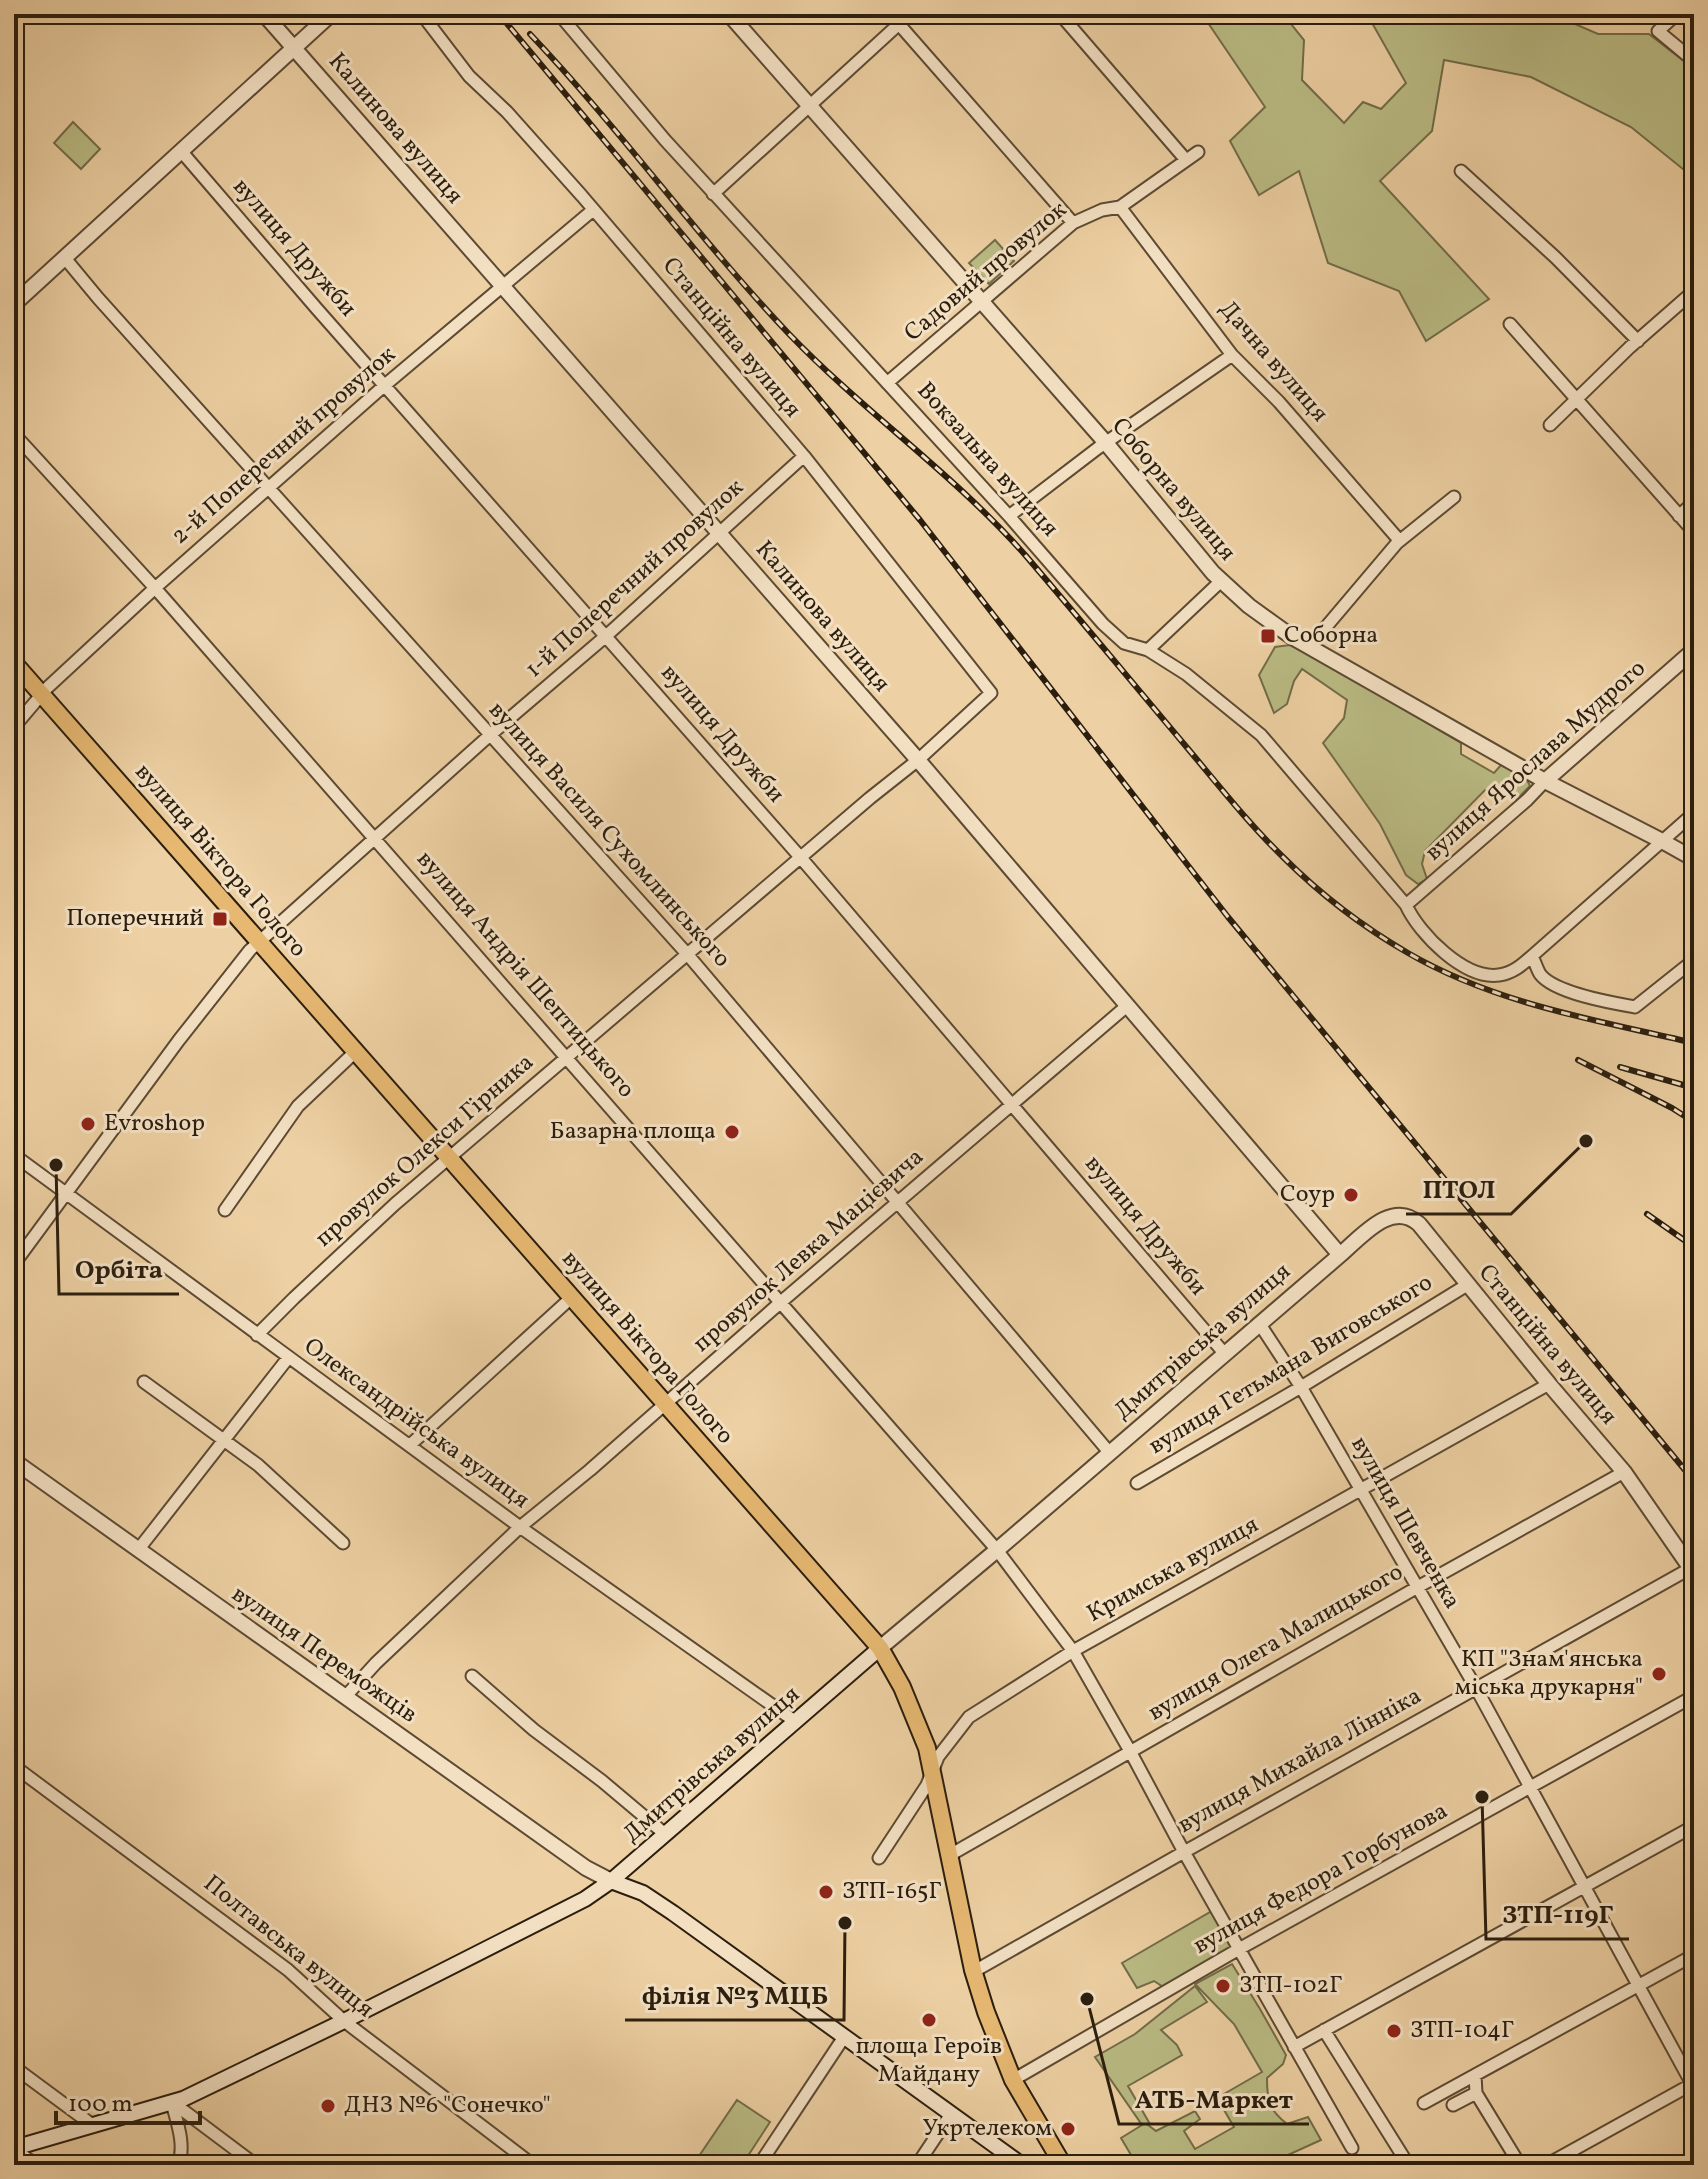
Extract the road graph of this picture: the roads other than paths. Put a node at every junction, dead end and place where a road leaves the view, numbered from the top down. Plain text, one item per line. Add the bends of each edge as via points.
1 (264, 14) edge
2 (331, 14) edge
3 (559, 14) edge
4 (729, 14) edge
5 (890, 14) edge
6 (1060, 14) edge
7 (1677, 14) edge
8 (427, 21) dead end
9 (899, 24) junction
10 (294, 47) junction
11 (1694, 61) edge
12 (810, 105) junction
13 (181, 151) junction
14 (1198, 152) dead end
15 (1186, 160) junction
16 (1461, 171) dead end
17 (713, 194) junction
18 (1120, 207) junction
19 (593, 210) junction
20 (1073, 223) junction
21 (64, 257) junction
22 (504, 285) junction
23 (1694, 291) edge
24 (982, 301) junction
25 (14, 304) edge
26 (1510, 324) dead end
27 (1638, 341) junction
28 (1232, 355) junction
29 (887, 383) junction
30 (385, 385) junction
31 (1577, 399) junction
32 (1550, 425) dead end
33 (14, 434) edge
34 (1106, 443) junction
35 (804, 456) junction
36 (269, 488) junction
37 (1454, 497) dead end
38 (1694, 502) edge
39 (1009, 516) junction
40 (1679, 516) junction
41 (1694, 532) edge
42 (720, 534) junction
43 (1399, 540) junction
44 (1221, 581) junction
45 (155, 588) junction
46 (606, 636) junction
47 (1309, 647) junction
48 (1148, 650) junction
49 (1694, 650) edge
50 (14, 663) edge
51 (991, 693) joint
52 (41, 694) junction
53 (14, 727) edge
54 (490, 735) junction
55 (918, 760) junction
56 (1545, 781) junction
57 (1694, 813) edge
58 (375, 838) junction
59 (1662, 841) junction
60 (801, 858) junction
61 (1694, 859) edge
62 (1406, 905) junction
63 (258, 942) junction
64 (688, 955) junction
65 (1532, 956) junction
66 (1694, 960) edge
67 (1128, 1005) junction
68 (355, 1052) junction
69 (566, 1056) junction
70 (1012, 1104) junction
71 (14, 1155) edge
72 (449, 1160) junction
73 (65, 1193) junction
74 (898, 1203) junction
75 (225, 1210) dead end
76 (1340, 1255) junction
77 (14, 1264) edge
78 (1467, 1285) junction
79 (571, 1298) junction
80 (781, 1302) junction
81 (1259, 1323) junction
82 (257, 1335) junction
83 (1224, 1353) junction
84 (288, 1358) junction
85 (144, 1382) dead end
86 (1549, 1384) junction
87 (1301, 1387) junction
88 (666, 1405) junction
89 (223, 1441) junction
90 (410, 1445) junction
91 (1109, 1452) junction
92 (14, 1461) edge
93 (1624, 1472) junction
94 (1137, 1483) dead end
95 (1361, 1490) junction
96 (520, 1527) junction
97 (343, 1543) dead end
98 (138, 1550) junction
99 (997, 1550) junction
100 (1692, 1570) edge
101 (1416, 1588) junction
102 (880, 1648) junction
103 (1073, 1651) junction
104 (472, 1676) dead end
105 (1476, 1688) junction
106 (1694, 1696) edge
107 (345, 1697) junction
108 (796, 1722) junction
109 (1130, 1751) junction
110 (14, 1766) edge
111 (933, 1769) junction
112 (1530, 1788) junction
113 (1694, 1826) edge
114 (665, 1834) junction
115 (1184, 1852) junction
116 (950, 1855) junction
117 (879, 1858) dead end
118 (611, 1881) junction
119 (1583, 1886) junction
120 (1239, 1949) junction
121 (1694, 1955) edge
122 (973, 1970) junction
123 (1639, 1986) junction
124 (344, 2021) junction
125 (1324, 2030) junction
126 (844, 2037) junction
127 (1294, 2047) junction
128 (14, 2067) edge
129 (1475, 2075) junction
130 (1013, 2080) junction
131 (1693, 2084) edge
132 (1476, 2093) junction
133 (172, 2102) junction
134 (1424, 2103) dead end
135 (1453, 2105) dead end
136 (951, 2114) junction
137 (91, 2124) junction
138 (14, 2148) edge
139 (1352, 2148) dead end
140 (1404, 2158) dead end
141 (1060, 2162) edge
142 (36, 2165) edge
143 (178, 2165) edge
144 (256, 2165) edge
145 (533, 2165) edge
146 (759, 2165) edge
147 (917, 2165) edge
148 (1022, 2165) edge
149 (1520, 2165) edge
150 (1546, 2165) edge

1 - 10 street, Калинова вулиця
2 - 10 street
3 - 17 street, Вокзальна вулиця
4 - 12 street, Соборна вулиця
5 - 9 street
6 - 15 street
7 - 11 street via 1658,31
8 - 19 street, Станційна вулиця via 469,76
9 - 12 street
9 - 20 street
10 - 13 street
10 - 22 street, Калинова вулиця
12 - 17 street
12 - 24 street, Соборна вулиця
13 - 21 street
13 - 30 street, вулиця Дружби
14 - 15 street, Садовий провулок
15 - 18 street, Садовий провулок
16 - 27 street
17 - 29 street, Вокзальна вулиця
18 - 20 street, Садовий провулок
18 - 28 street, Дачна вулиця
19 - 22 street, 2-й Поперечний провулок
19 - 35 street, Станційна вулиця
20 - 24 street, Садовий провулок
21 - 25 street
21 - 36 street, вулиця Василя Сухомлинського
22 - 30 street, 2-й Поперечний провулок
22 - 42 street, Калинова вулиця
23 - 27 street
24 - 29 street, Садовий провулок
24 - 34 street, Соборна вулиця
26 - 31 street
27 - 31 street
28 - 34 street
28 - 43 street, Дачна вулиця
29 - 39 street, Вокзальна вулиця
30 - 36 street, 2-й Поперечний провулок
30 - 46 street, вулиця Дружби
31 - 32 street
31 - 40 street
33 - 45 street, вулиця Андрія Шептицького
34 - 39 street
34 - 44 street, Соборна вулиця
35 - 42 street, 1-й Поперечний провулок
35 - 51 street, Станційна вулиця
36 - 45 street, 2-й Поперечний провулок
36 - 54 street, вулиця Василя Сухомлинського
37 - 43 street
38 - 40 street
39 - 48 street, Вокзальна вулиця via 1103,624 1124,643
40 - 41 street
42 - 46 street, 1-й Поперечний провулок
42 - 55 street, Калинова вулиця
43 - 47 street
44 - 47 street, Соборна вулиця
44 - 48 street
45 - 52 street, 2-й Поперечний провулок
45 - 58 street, вулиця Андрія Шептицького
46 - 54 street, 1-й Поперечний провулок
46 - 60 street, вулиця Дружби
47 - 56 street, Соборна вулиця
48 - 62 street, Вокзальна вулиця via 1261,735
49 - 56 street, вулиця Ярослава Мудрого
50 - 52 main road, вулиця Віктора Голого
51 - 55 street, провулок Олекси Гірника
52 - 53 street, 2-й Поперечний провулок
52 - 63 main road, вулиця Віктора Голого
54 - 58 street, 1-й Поперечний провулок
54 - 64 street, вулиця Василя Сухомлинського
55 - 60 street, провулок Олекси Гірника
55 - 67 street, Калинова вулиця
56 - 59 street, Соборна вулиця
56 - 62 street, вулиця Ярослава Мудрого
57 - 59 street, Вокзальна вулиця
58 - 63 street, 1-й Поперечний провулок
58 - 69 street, вулиця Андрія Шептицького
59 - 61 street, Соборна вулиця
59 - 65 street, Вокзальна вулиця
60 - 64 street, провулок Олекси Гірника
60 - 70 street, вулиця Дружби
62 - 65 street, Вокзальна вулиця via 1436,946 1479,974 1515,971
63 - 68 main road, вулиця Віктора Голого
63 - 73 street, 1-й Поперечний провулок
64 - 69 street, провулок Олекси Гірника
64 - 74 street, вулиця Василя Сухомлинського
65 - 66 street via 1541,976 1559,987 1635,1007
67 - 70 street, провулок Левка Мацієвича
67 - 76 street, Калинова вулиця
68 - 72 main road, вулиця Віктора Голого
68 - 75 street via 298,1106
69 - 72 street, провулок Олекси Гірника
69 - 80 street, вулиця Андрія Шептицького
70 - 74 street, провулок Левка Мацієвича
70 - 83 street, вулиця Дружби
71 - 73 street, Олександрійська вулиця
72 - 79 main road, вулиця Віктора Голого
72 - 82 street, провулок Олекси Гірника
73 - 77 street, 1-й Поперечний провулок
73 - 82 street, Олександрійська вулиця
74 - 80 street, провулок Левка Мацієвича
74 - 91 street, вулиця Василя Сухомлинського
76 - 78 street, Станційна вулиця via 1388,1217 1406,1214
76 - 81 street, Дмитрівська вулиця
78 - 86 street, Станційна вулиця
78 - 87 street, вулиця Гетьмана Виговського
79 - 88 main road, вулиця Віктора Голого
79 - 90 street
80 - 88 street, провулок Левка Мацієвича
80 - 99 street, вулиця Андрія Шептицького
81 - 83 street, Дмитрівська вулиця
81 - 87 street, вулиця Шевченка
82 - 84 street, Олександрійська вулиця
83 - 91 street, Дмитрівська вулиця
84 - 89 street
84 - 90 street, Олександрійська вулиця
85 - 89 street
86 - 93 street, Станційна вулиця
86 - 95 street, Кримська вулиця
87 - 94 street, вулиця Гетьмана Виговського
87 - 95 street, вулиця Шевченка
88 - 96 street, провулок Левка Мацієвича
88 - 102 main road, вулиця Віктора Голого
89 - 97 street via 258,1465
89 - 98 street
90 - 96 street, Олександрійська вулиця
91 - 99 street, Дмитрівська вулиця
92 - 98 street, вулиця Переможців
93 - 100 street, Станційна вулиця
93 - 101 street, вулиця Олега Малицького
95 - 101 street, вулиця Шевченка
95 - 103 street, Кримська вулиця
96 - 107 street, провулок Левка Мацієвича
96 - 108 street, Олександрійська вулиця
98 - 107 street, вулиця Переможців
99 - 102 street, Дмитрівська вулиця
99 - 103 street, вулиця Андрія Шептицького
100 - 105 street, вулиця Михайла Лінніка
101 - 105 street, вулиця Шевченка
101 - 109 street, вулиця Олега Малицького
102 - 108 street, Дмитрівська вулиця
102 - 111 main road, вулиця Віктора Голого via 911,1707
103 - 109 street, вулиця Андрія Шептицького
103 - 111 street, Кримська вулиця via 969,1717
104 - 114 street
105 - 112 street, вулиця Шевченка
105 - 115 street, вулиця Михайла Лінніка
106 - 112 street, вулиця Федора Горбунова
107 - 118 street, вулиця Переможців
108 - 114 street, Дмитрівська вулиця
109 - 115 street, вулиця Андрія Шептицького
109 - 116 street, вулиця Олега Малицького
110 - 124 street, Полтавська вулиця via 288,1970
111 - 116 main road, вулиця Віктора Голого
111 - 117 street, Кримська вулиця
112 - 119 street, вулиця Шевченка
112 - 120 street, вулиця Федора Горбунова
113 - 119 street
114 - 118 street, Дмитрівська вулиця
115 - 120 street, вулиця Андрія Шептицького
115 - 122 street, вулиця Михайла Лінніка
116 - 122 main road, вулиця Віктора Голого
118 - 124 street, Дмитрівська вулиця
118 - 126 street, вулиця Переможців via 643,1893 673,1913
119 - 123 street, вулиця Шевченка
119 - 125 street
120 - 127 street, вулиця Андрія Шептицького
120 - 130 street, вулиця Федора Горбунова
121 - 123 street
122 - 130 main road, вулиця Віктора Голого
123 - 129 street
123 - 131 street, вулиця Шевченка
124 - 133 street, Дмитрівська вулиця
124 - 145 street, Полтавська вулиця
125 - 127 street
125 - 140 street
126 - 136 street, вулиця Переможців
126 - 146 street
127 - 139 street, вулиця Андрія Шептицького
128 - 137 street
129 - 132 street
129 - 134 street
130 - 141 main road, вулиця Віктора Голого
131 - 150 street
132 - 135 street
132 - 149 street
133 - 137 street, Дмитрівська вулиця
133 - 143 street via 180,2134
133 - 144 street
136 - 147 street
136 - 148 street, вулиця Переможців
137 - 138 street, Дмитрівська вулиця
138 - 142 street

